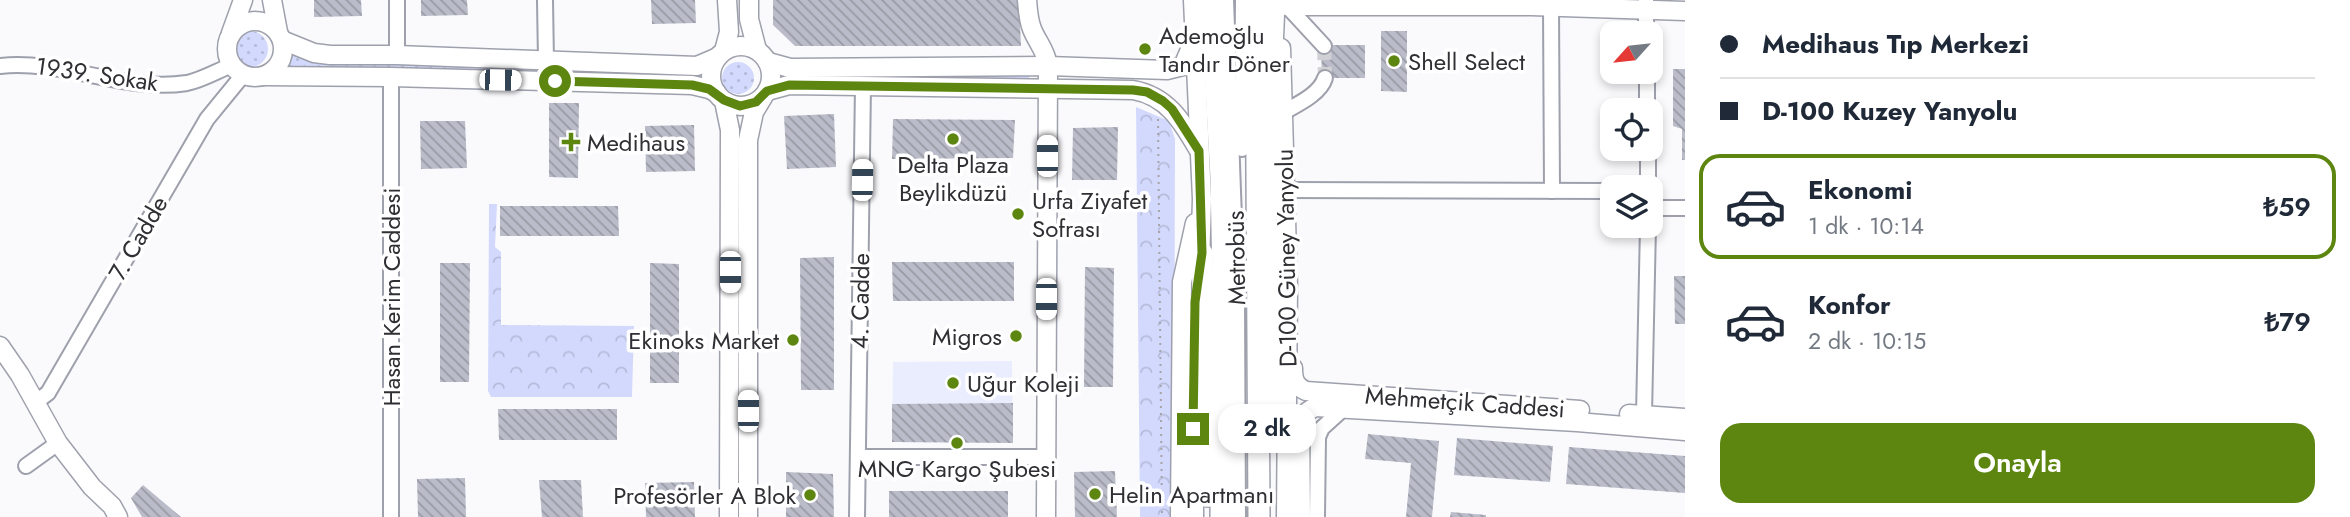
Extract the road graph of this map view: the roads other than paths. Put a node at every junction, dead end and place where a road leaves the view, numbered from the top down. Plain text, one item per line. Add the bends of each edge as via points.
1 (243, 0) edge
2 (272, 0) edge
3 (397, 0) edge
4 (545, 0) edge
5 (727, 0) edge
6 (749, 0) edge
7 (1027, 0) edge
8 (1193, 0) edge
9 (1212, 0) edge
10 (1227, 0) edge
11 (1243, 0) edge
12 (1273, 2) edge
13 (1524, 3) edge
14 (1646, 5) edge
15 (1551, 6) junction
16 (1685, 11) edge
17 (230, 36) junction
18 (280, 36) junction
19 (1194, 38) junction
20 (1324, 46) dead end
21 (721, 54) junction
22 (397, 55) junction
23 (762, 56) junction
24 (546, 61) junction
25 (0, 66) edge
26 (1048, 66) junction
27 (237, 70) junction
28 (264, 76) junction
29 (391, 77) junction
30 (1325, 78) dead end
31 (863, 85) junction
32 (1047, 88) junction
33 (765, 94) junction
34 (720, 97) junction
35 (1284, 112) junction
36 (1199, 151) junction
37 (1285, 190) junction
38 (1552, 191) junction
39 (1600, 191) edge
40 (1202, 199) junction
41 (1663, 208) edge
42 (1685, 208) edge
43 (1648, 238) edge
44 (1202, 253) junction
45 (1288, 338) junction
46 (0, 346) edge
47 (36, 402) junction
48 (1337, 408) junction
49 (1685, 418) edge
50 (1644, 421) junction
51 (1685, 431) edge
52 (58, 443) junction
53 (858, 457) junction
54 (1045, 457) junction
55 (26, 466) dead end
56 (92, 487) junction
57 (1256, 515) edge
58 (105, 517) edge
59 (118, 517) edge
60 (391, 517) edge
61 (729, 517) edge
62 (748, 517) edge
63 (857, 517) edge
64 (1046, 517) edge
65 (1180, 517) edge
66 (1194, 517) edge
67 (1209, 517) edge
68 (1221, 517) edge
69 (1238, 517) edge
70 (1286, 517) edge
71 (1301, 517) edge
72 (1317, 517) edge

1 - 17 main road
2 - 18 main road
3 - 22 street
4 - 24 street
5 - 21 main road via 729,32
6 - 23 main road via 749,19
7 - 26 main road via 1032,31
8 - 19 main road
9 - 68 highway via 1224,330
10 - 69 street, Metrobüs via 1238,313
11 - 57 street, Metrobüs via 1242,193
12 - 13 main road
12 - 20 street
12 - 35 main road, D-100 Güney Yanyolu
12 - 57 highway
13 - 15 main road
14 - 15 main road
14 - 16 main road
15 - 38 street
17 - 18 main road via 243,23 253,21 271,25
17 - 27 main road via 227,51
18 - 22 main road via 314,53
18 - 28 main road via 283,58
19 - 26 main road via 1188,59 1176,69
19 - 36 main road
21 - 23 main road via 741,46
21 - 24 main road via 697,66
21 - 34 main road via 711,74
22 - 24 main road
23 - 26 main road via 790,68
23 - 33 main road via 771,77
25 - 27 street, 1939. Sokak via 30,64 162,84 187,83
26 - 32 main road
27 - 28 main road via 255,78
27 - 47 street, 7. Cadde via 48,393
28 - 29 main road
29 - 34 main road via 692,85
29 - 60 street, Hasan Kerim Caddesi
30 - 35 street via 1315,92
31 - 32 main road
31 - 33 main road via 789,85
31 - 53 street, 4. Cadde
32 - 36 main road via 1147,92 1180,120
32 - 54 main road
33 - 34 main road via 740,106
33 - 62 main road via 754,112 748,140
34 - 61 main road via 730,130
35 - 37 main road, D-100 Güney Yanyolu
36 - 40 main road
37 - 38 street
37 - 45 main road, D-100 Güney Yanyolu
38 - 39 street
40 - 44 main road
40 - 65 main road via 1182,282
41 - 42 street
43 - 50 street
44 - 66 main road via 1194,327
44 - 67 highway
45 - 50 main road, Mehmetçik Caddesi via 1293,379 1306,391
45 - 70 main road, D-100 Güney Yanyolu
46 - 47 main road
47 - 52 main road
48 - 50 main road, Mehmetçik Caddesi
48 - 71 main road via 1315,407 1302,417
48 - 72 street via 1318,437
49 - 50 main road, Mehmetçik Caddesi
50 - 51 main road, Mehmetçik Caddesi
52 - 55 street
52 - 56 main road
53 - 54 street
53 - 63 street, 4. Cadde
54 - 64 main road
56 - 58 main road
56 - 59 main road

